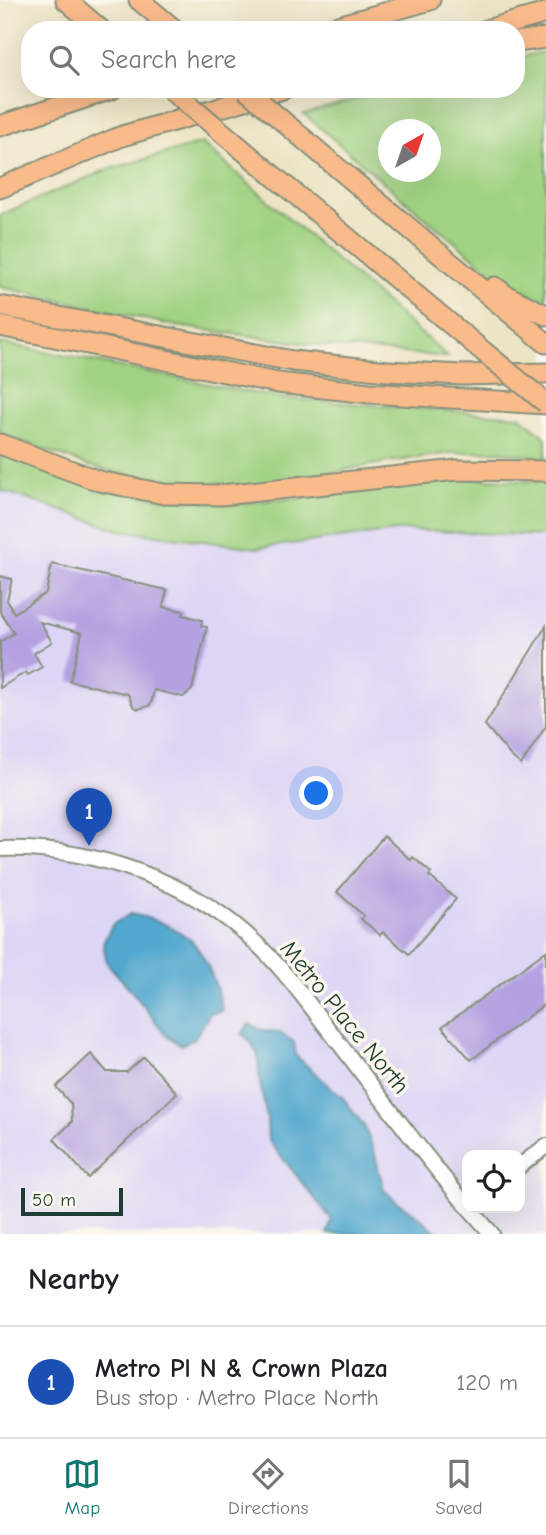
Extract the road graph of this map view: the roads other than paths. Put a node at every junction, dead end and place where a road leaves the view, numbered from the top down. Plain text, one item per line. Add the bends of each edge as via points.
1 (66, 0) edge
2 (139, 0) edge
3 (430, 0) edge
4 (546, 13) edge
5 (91, 21) edge
6 (164, 21) edge
7 (356, 21) edge
8 (518, 21) edge
9 (546, 38) edge
10 (525, 41) edge
11 (84, 98) edge
12 (182, 98) edge
13 (252, 98) edge
14 (256, 98) edge
15 (4, 124) edge
16 (333, 164) junction
17 (0, 188) edge
18 (0, 306) edge
19 (546, 316) edge
20 (0, 326) edge
21 (546, 344) edge
22 (546, 373) edge
23 (546, 404) edge
24 (0, 444) edge
25 (546, 471) edge
26 (0, 849) edge
27 (546, 1146) edge
28 (525, 1162) edge
29 (462, 1199) edge
30 (473, 1213) edge
31 (492, 1234) edge

1 - 5 highway
2 - 6 highway
3 - 7 highway
4 - 8 highway
9 - 10 highway
11 - 15 highway
12 - 23 highway, bridge
13 - 17 highway via 122,136
14 - 16 highway, bridge
16 - 19 highway via 507,296
16 - 21 highway
18 - 22 highway via 293,361 461,375
20 - 23 highway via 278,383
24 - 25 highway via 99,481 164,494 221,495 457,470
26 - 29 street, Metro Place North via 57,851 126,867 219,914 284,972
27 - 28 street
30 - 31 street, Metro Place North

